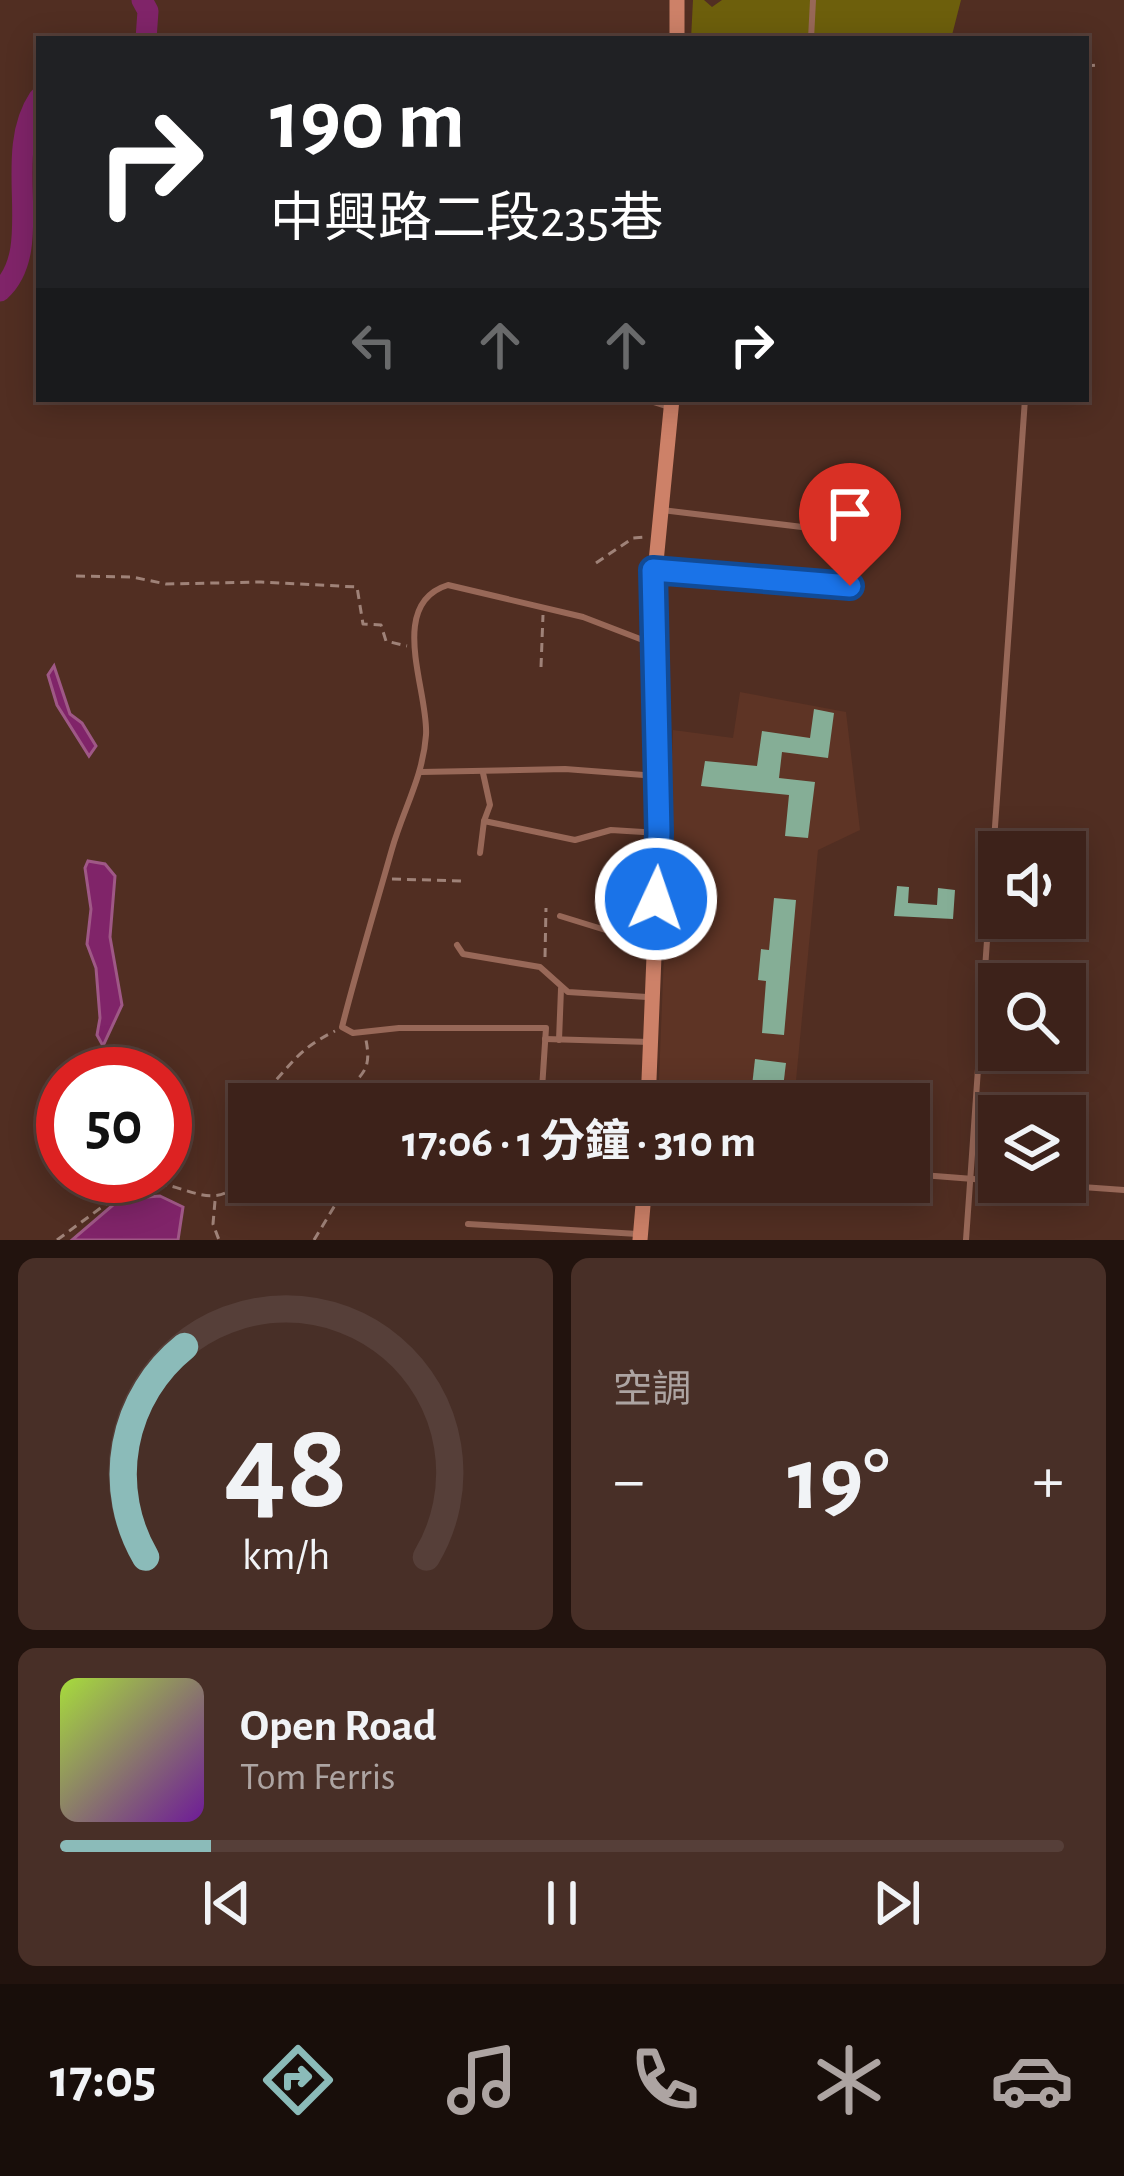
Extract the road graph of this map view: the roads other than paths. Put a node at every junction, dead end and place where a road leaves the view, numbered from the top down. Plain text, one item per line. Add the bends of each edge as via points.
1 (677, 0) edge
2 (813, 0) edge
3 (677, 36) edge
4 (811, 36) edge
5 (1025, 402) edge
6 (671, 403) edge
7 (658, 509) junction
8 (860, 534) dead end
9 (653, 570) junction
10 (850, 586) dead end
11 (652, 643) junction
12 (483, 771) junction
13 (421, 772) junction
14 (658, 776) junction
15 (484, 821) junction
16 (659, 833) junction
17 (480, 854) dead end
18 (560, 916) dead end
19 (655, 932) junction
20 (457, 945) dead end
21 (561, 988) junction
22 (652, 998) junction
23 (545, 1039) junction
24 (559, 1040) junction
25 (650, 1042) junction
26 (542, 1083) edge
27 (649, 1083) edge
28 (930, 1176) edge
29 (970, 1179) junction
30 (978, 1180) edge
31 (1086, 1187) edge
32 (1124, 1190) edge
33 (642, 1203) edge
34 (468, 1225) dead end
35 (640, 1237) edge
36 (966, 1240) edge

1 - 3 main road
2 - 4 lane
5 - 29 lane
6 - 7 main road
7 - 8 lane
7 - 9 main road
9 - 10 lane
9 - 11 main road
11 - 13 lane via 583,616 443,586 414,620 426,730
11 - 14 main road
12 - 13 lane
12 - 14 lane
12 - 15 lane via 490,805
13 - 23 lane via 341,1027 546,1028
14 - 16 main road
15 - 16 lane via 574,840 611,830
15 - 17 lane
16 - 19 main road
18 - 19 lane via 612,932
19 - 22 main road
20 - 21 lane via 463,954 545,971
21 - 22 lane
21 - 24 lane
22 - 25 main road
23 - 24 lane
23 - 26 lane
24 - 25 lane
25 - 27 main road
28 - 29 lane
29 - 30 lane
29 - 36 lane
31 - 32 lane
33 - 35 main road
34 - 35 lane

